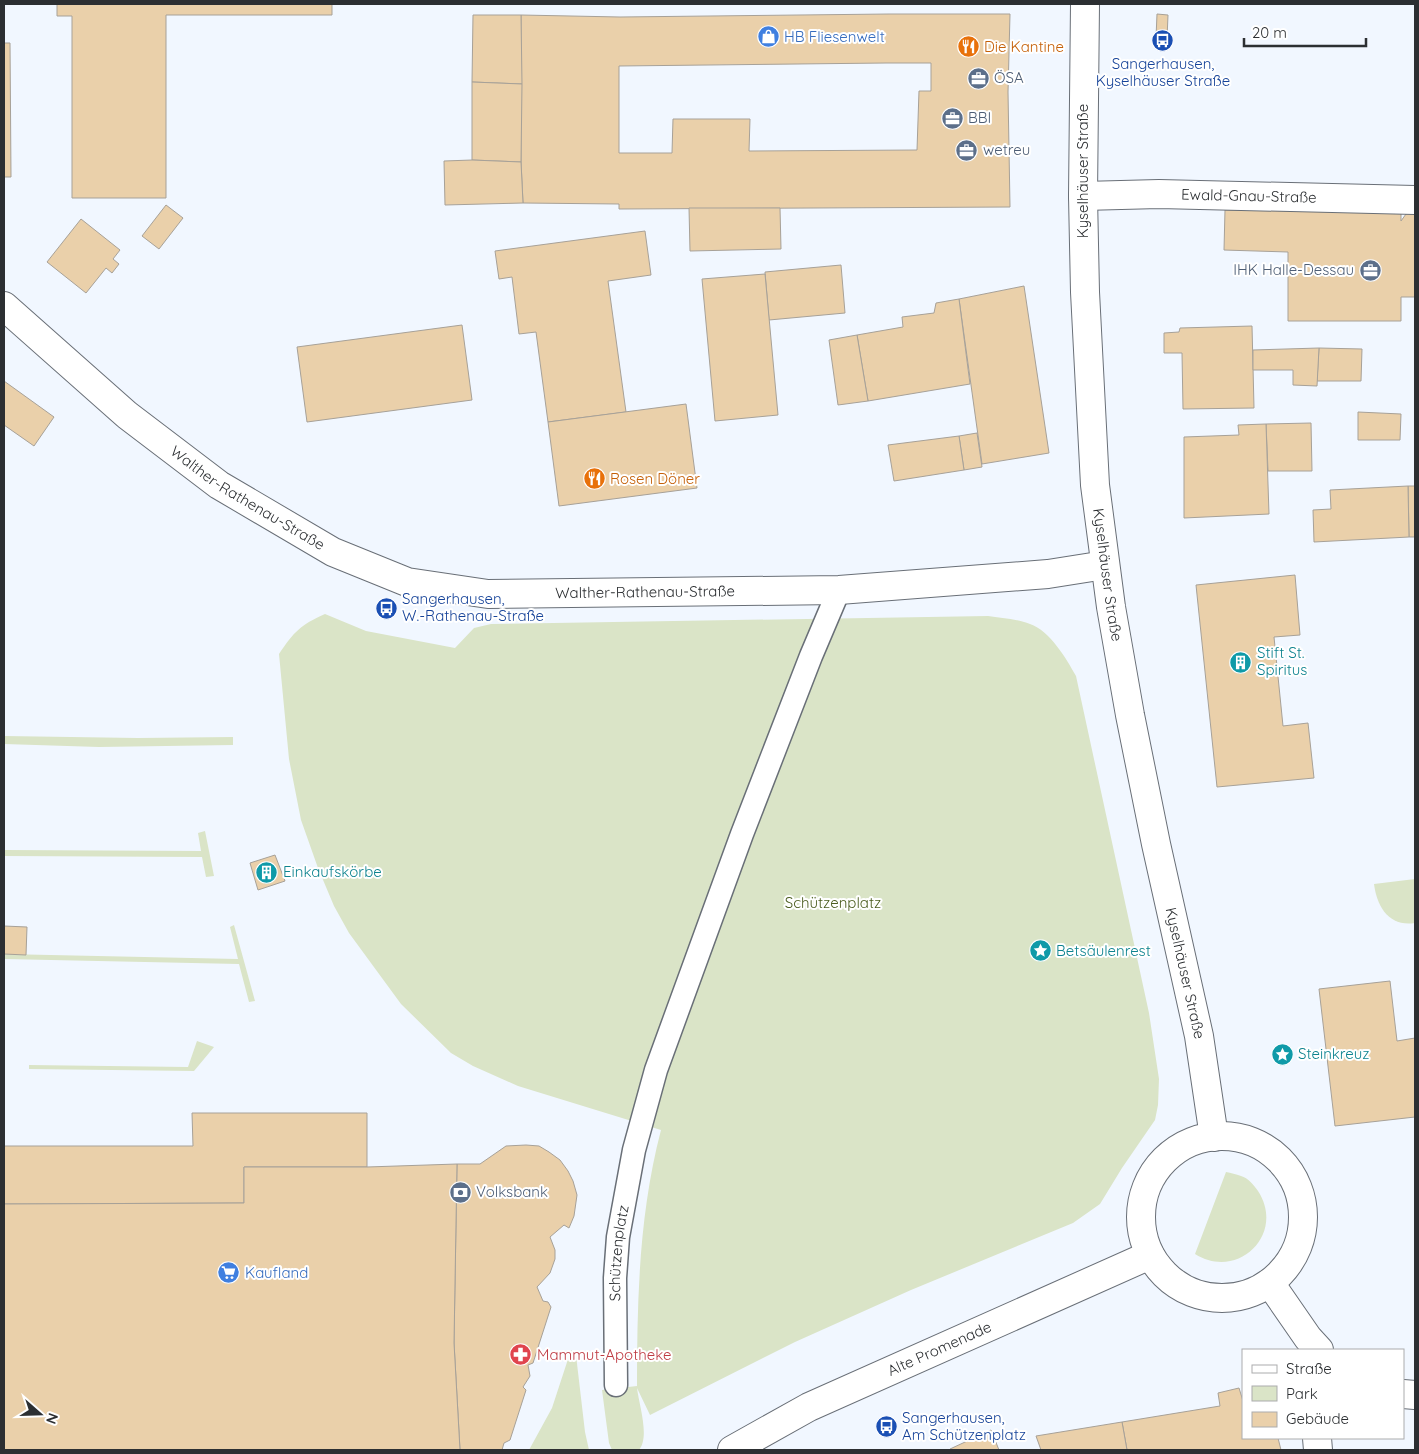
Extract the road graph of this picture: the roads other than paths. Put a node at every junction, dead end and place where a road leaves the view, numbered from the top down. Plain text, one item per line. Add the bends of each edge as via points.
1 (1085, 4) edge
2 (1082, 196) junction
3 (1415, 200) edge
4 (4, 306) edge
5 (1106, 565) junction
6 (839, 590) junction
7 (1214, 1137) junction
8 (1150, 1254) junction
9 (1270, 1283) junction
10 (1318, 1349) edge
11 (616, 1384) dead end
12 (732, 1450) edge

1 - 2 main road, Kyselhäuser Straße
2 - 3 main road, Ewald-Gnau-Straße via 1159,194
2 - 5 main road, Kyselhäuser Straße via 1094,467
4 - 6 main road, Walther-Rathenau-Straße via 127,415 219,485 333,552 407,582 488,594
5 - 6 main road, Walther-Rathenau-Straße via 1048,574
5 - 7 main road, Kyselhäuser Straße via 1130,715 1199,1036
6 - 11 lane, Schützenplatz via 742,834 656,1070 634,1150 618,1236
7 - 8 main road via 1184,1146 1160,1166 1151,1179 1142,1209 1142,1225
7 - 9 main road via 1229,1136 1258,1144 1282,1163 1298,1188 1303,1218 1298,1248 1291,1261
8 - 9 main road via 1158,1268 1182,1288 1211,1298 1242,1296
8 - 12 main road, Alte Promenade via 818,1403
9 - 10 main road

